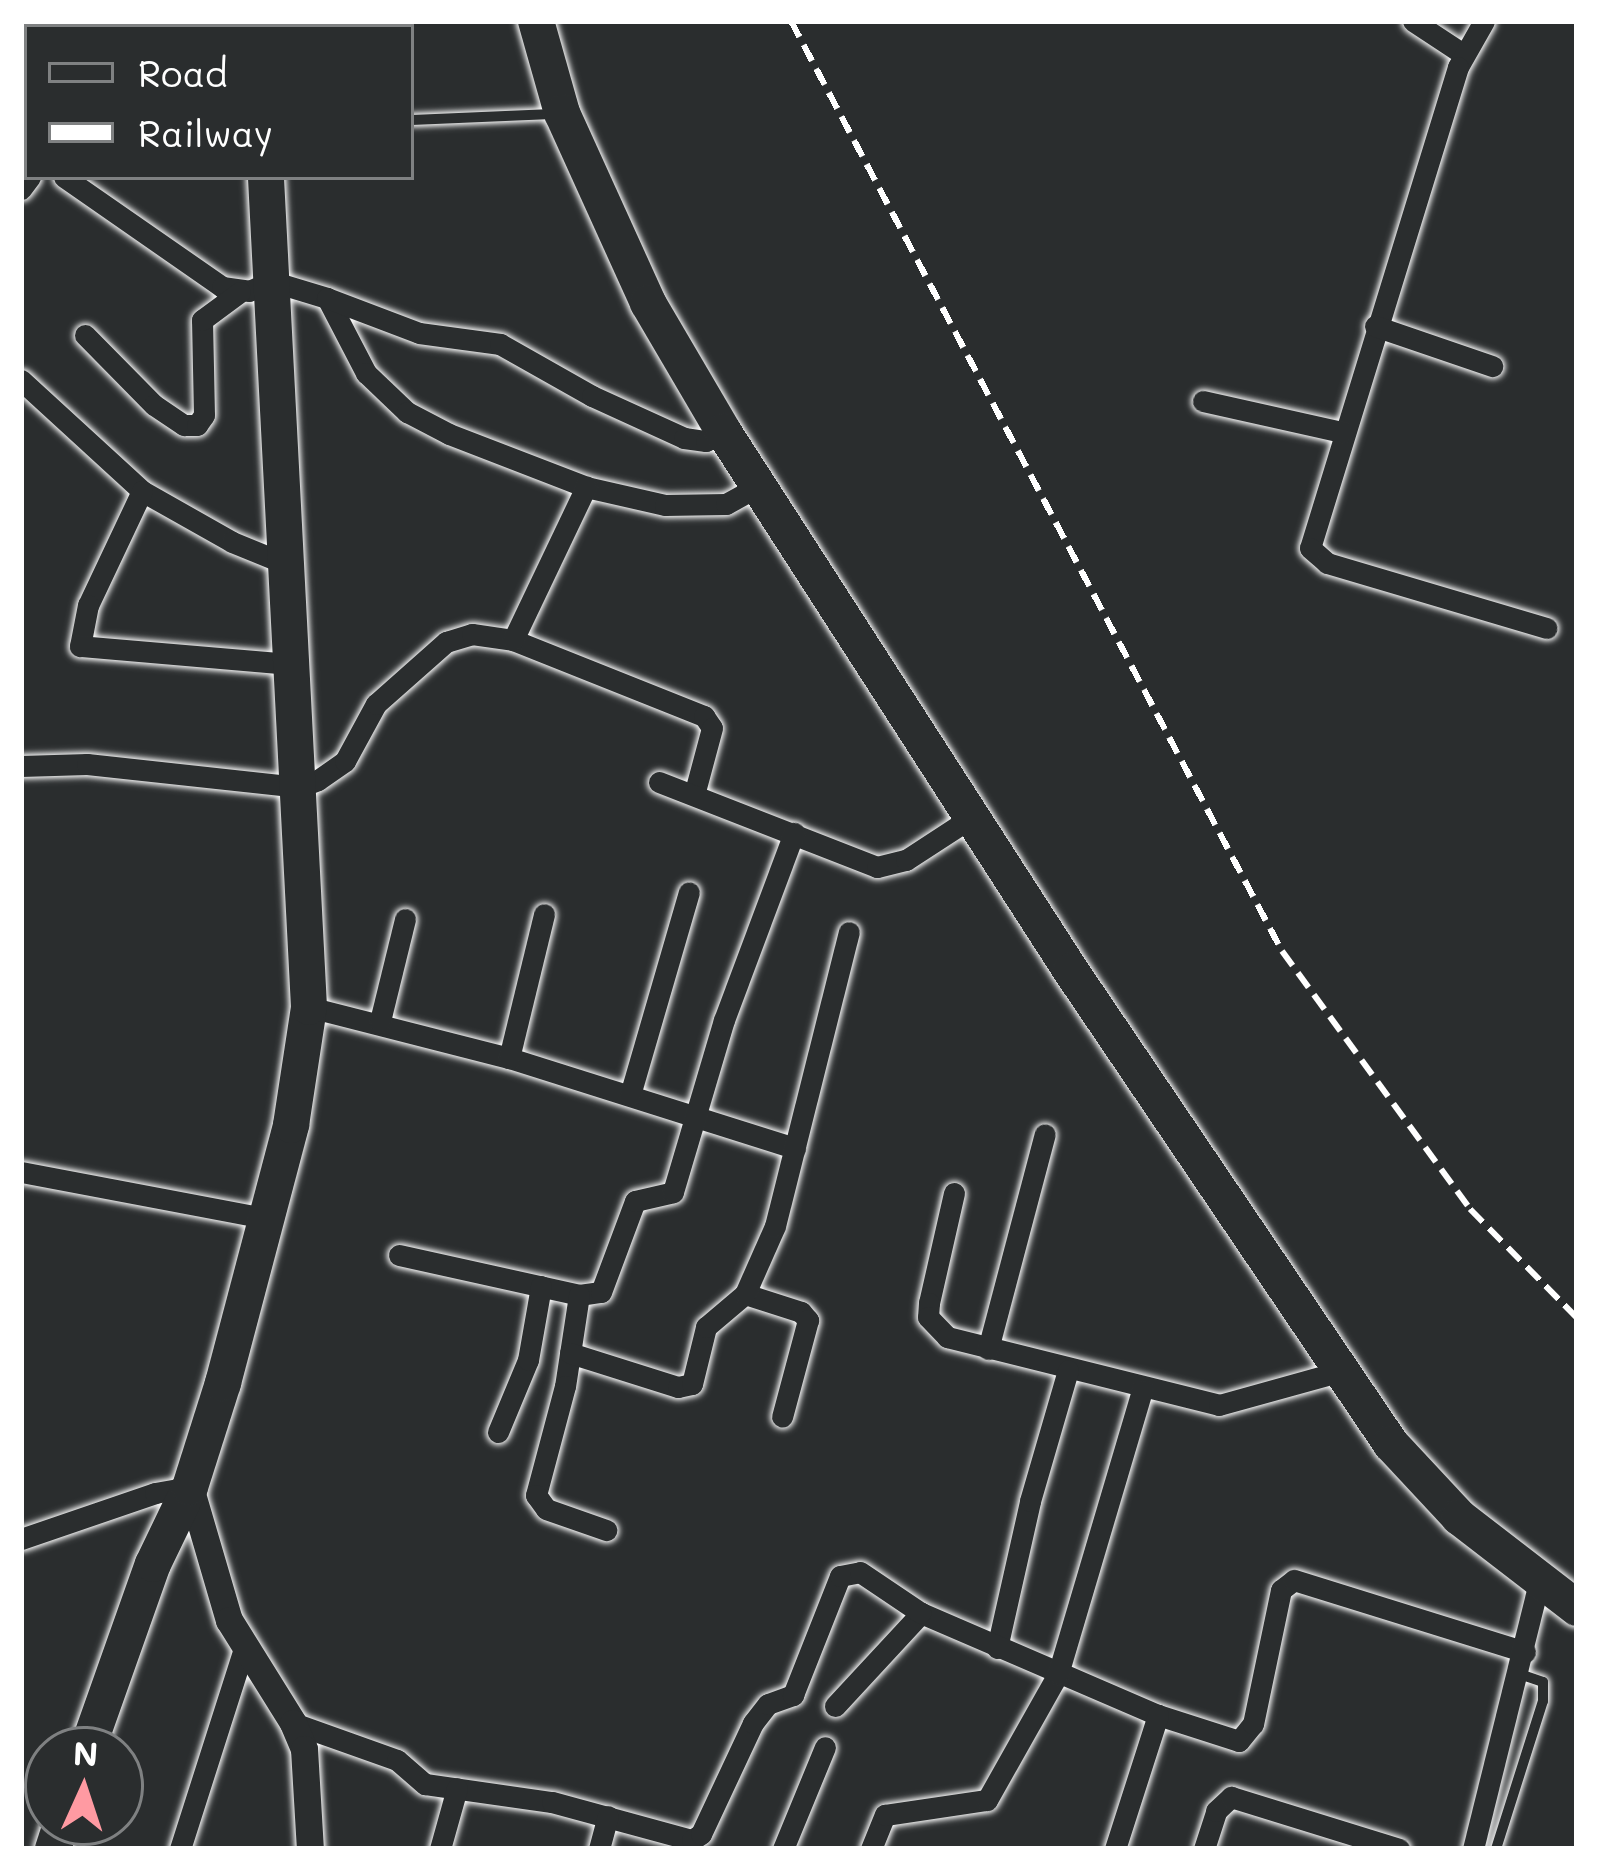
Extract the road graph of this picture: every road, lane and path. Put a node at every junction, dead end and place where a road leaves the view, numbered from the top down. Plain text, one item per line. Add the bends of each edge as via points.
1 (536, 21) edge
2 (1413, 21) edge
3 (1484, 21) edge
4 (1462, 54) junction
5 (562, 113) junction
6 (414, 120) edge
7 (68, 180) edge
8 (266, 180) edge
9 (256, 286) junction
10 (326, 298) junction
11 (1375, 326) junction
12 (86, 335) dead end
13 (1492, 366) dead end
14 (21, 380) edge
15 (1203, 401) dead end
16 (723, 431) junction
17 (1342, 432) junction
18 (759, 486) junction
19 (586, 487) junction
20 (142, 491) junction
21 (286, 564) junction
22 (1546, 628) dead end
23 (513, 640) junction
24 (288, 664) junction
25 (21, 766) edge
26 (658, 782) dead end
27 (300, 787) junction
28 (694, 795) junction
29 (971, 818) junction
30 (794, 833) junction
31 (688, 892) dead end
32 (544, 914) dead end
33 (405, 920) dead end
34 (848, 932) dead end
35 (310, 1007) junction
36 (380, 1021) junction
37 (509, 1058) junction
38 (630, 1095) junction
39 (700, 1115) junction
40 (1045, 1134) dead end
41 (795, 1148) junction
42 (21, 1172) edge
43 (954, 1193) dead end
44 (265, 1218) junction
45 (399, 1255) dead end
46 (541, 1286) junction
47 (579, 1294) junction
48 (745, 1294) junction
49 (988, 1349) junction
50 (570, 1354) junction
51 (1068, 1370) junction
52 (1338, 1372) junction
53 (1142, 1390) junction
54 (782, 1417) dead end
55 (498, 1432) dead end
56 (190, 1487) junction
57 (606, 1530) dead end
58 (21, 1539) edge
59 (1539, 1583) junction
60 (1577, 1608) edge
61 (921, 1612) junction
62 (997, 1648) junction
63 (243, 1651) junction
64 (1523, 1663) junction
65 (1058, 1673) junction
66 (835, 1706) dead end
67 (1158, 1715) junction
68 (293, 1723) junction
69 (95, 1726) edge
70 (825, 1747) dead end
71 (457, 1788) junction
72 (608, 1816) junction
73 (180, 1849) edge
74 (310, 1849) edge
75 (440, 1849) edge
76 (599, 1849) edge
77 (783, 1849) edge
78 (871, 1849) edge
79 (1115, 1849) edge
80 (1204, 1849) edge
81 (1400, 1849) edge
82 (1472, 1849) edge
83 (1496, 1849) edge

1 - 5 highway
2 - 4 street
3 - 4 street
4 - 11 street
5 - 6 lane
5 - 16 highway via 648,303
7 - 9 street via 209,279
8 - 9 highway
9 - 10 street
9 - 12 street via 202,320 204,415 197,425 154,406
9 - 21 highway
10 - 16 street via 419,332 500,344 684,438 706,441
10 - 19 street via 366,373 407,412
11 - 13 street
11 - 17 street
14 - 20 street
15 - 17 street
16 - 18 highway
17 - 22 street via 1312,554
18 - 19 street via 697,508
18 - 29 highway
19 - 23 street
20 - 21 street
20 - 24 street via 88,605 80,646
21 - 24 highway
23 - 27 street via 472,634 446,642 376,704 344,760
23 - 28 street via 710,721
24 - 27 highway
25 - 27 street via 87,764
26 - 28 street
27 - 35 highway
28 - 30 street
29 - 30 street via 887,867
29 - 52 highway
30 - 39 street via 724,1020
31 - 38 street
32 - 37 street
33 - 36 street
34 - 41 street
35 - 36 street
35 - 44 highway via 291,1125
36 - 37 street
37 - 38 street
38 - 39 street
39 - 41 street
39 - 47 street via 673,1192 634,1201 605,1286
40 - 49 street
41 - 48 street via 775,1226
42 - 44 street
43 - 49 street via 928,1316 946,1336
44 - 56 highway
45 - 46 street
46 - 47 street
46 - 55 street via 528,1360
47 - 50 street
48 - 50 street via 706,1327 689,1387
48 - 54 street via 808,1320
49 - 51 street
50 - 57 street via 536,1495 546,1509
51 - 53 street
51 - 62 street
52 - 53 street via 1219,1405
52 - 59 highway via 1419,1480
53 - 65 street
56 - 58 street
56 - 63 street
56 - 69 highway
59 - 60 highway
59 - 64 street
61 - 62 street
61 - 66 street
61 - 72 street via 860,1572 844,1572 793,1695 769,1704 753,1723 701,1834 686,1840
62 - 65 street
63 - 68 street
63 - 73 street
64 - 67 street via 1288,1580 1250,1734 1232,1740
64 - 82 street
64 - 83 lane via 1543,1682 1543,1701
65 - 67 street
65 - 78 street via 987,1801 885,1815
67 - 79 street
68 - 71 street via 397,1760 425,1784
68 - 74 street via 304,1750
70 - 77 street
71 - 72 street
71 - 75 street
72 - 76 street
80 - 81 street via 1216,1810 1231,1797

